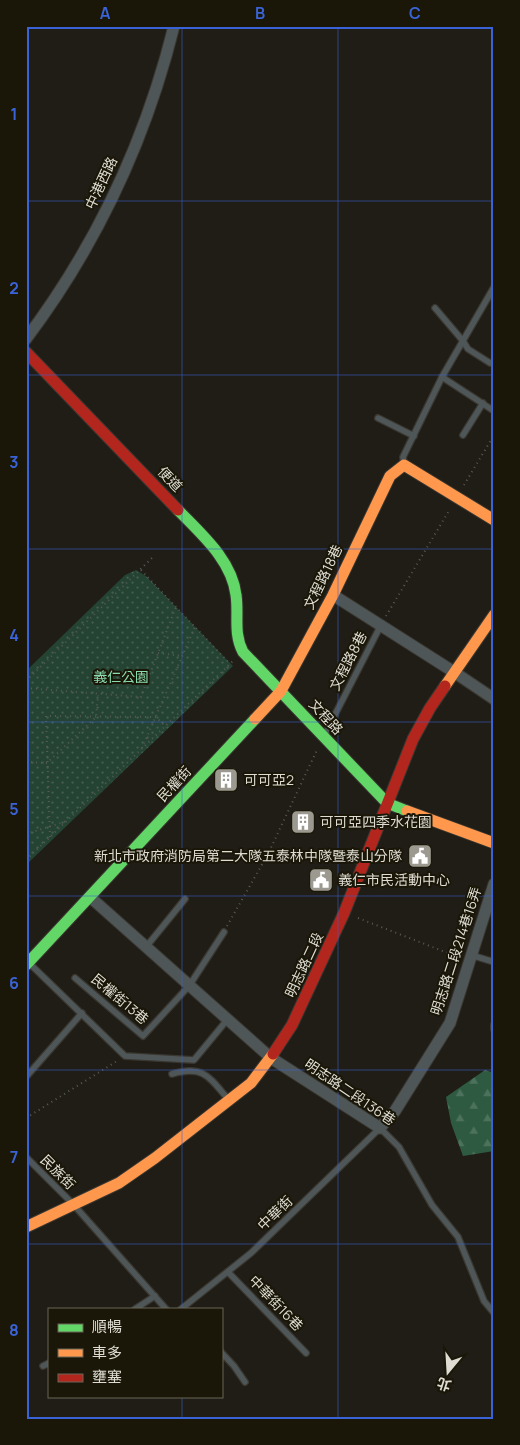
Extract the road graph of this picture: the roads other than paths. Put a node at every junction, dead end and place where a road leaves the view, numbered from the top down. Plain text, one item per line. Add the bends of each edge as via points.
1 (174, 26) edge
2 (494, 287) edge
3 (435, 308) dead end
4 (26, 339) edge
5 (463, 341) junction
6 (26, 352) edge
7 (494, 362) edge
8 (442, 377) junction
9 (483, 403) junction
10 (494, 411) edge
11 (378, 418) dead end
12 (463, 435) dead end
13 (414, 436) junction
14 (404, 465) junction
15 (494, 520) edge
16 (333, 595) junction
17 (494, 615) edge
18 (381, 625) junction
19 (243, 652) joint
20 (454, 672) junction
21 (280, 691) junction
22 (494, 699) edge
23 (324, 736) junction
24 (387, 803) junction
25 (494, 843) edge
26 (494, 884) edge
27 (90, 897) junction
28 (185, 899) dead end
29 (224, 932) road end
30 (146, 947) junction
31 (470, 958) junction
32 (494, 962) edge
33 (27, 963) edge
34 (75, 978) dead end
35 (190, 986) junction
36 (82, 1013) junction
37 (227, 1020) junction
38 (494, 1024) edge
39 (494, 1029) edge
40 (271, 1058) junction
41 (172, 1074) dead end
42 (26, 1077) edge
43 (230, 1100) junction
44 (380, 1128) junction
45 (26, 1157) edge
46 (73, 1204) junction
47 (26, 1227) edge
48 (228, 1272) junction
49 (155, 1296) junction
50 (137, 1308) edge
51 (165, 1308) edge
52 (182, 1308) edge
53 (494, 1313) edge
54 (222, 1353) edge
55 (306, 1353) dead end
56 (245, 1382) dead end

1 - 4 street, 中港西路 via 147,115 113,196 70,277
2 - 5 lane
3 - 5 lane
5 - 7 lane via 468,349 490,363
5 - 8 lane
6 - 19 street, 便道 via 221,558 236,594 236,637
8 - 9 lane
8 - 13 lane
9 - 10 lane
9 - 12 lane
11 - 13 lane
13 - 14 lane via 403,457
14 - 15 street
14 - 16 street, 文程路18巷 via 390,476
16 - 18 street
16 - 21 street, 文程路18巷
17 - 20 street, 明志路二段
18 - 20 street
18 - 23 lane, 文程路8巷
19 - 21 street, 文程路
20 - 22 street
20 - 24 street, 明志路二段 via 413,739
21 - 23 street, 文程路
21 - 27 street, 民權街
23 - 24 street, 文程路
24 - 25 street
24 - 40 street, 明志路二段 via 344,912 292,1025
26 - 31 street, 明志路二段214巷16弄
27 - 30 street
27 - 33 street, 民權街
28 - 30 lane
29 - 35 lane
30 - 35 street
31 - 32 lane
31 - 44 street, 明志路二段214巷16弄 via 450,1023 395,1111
33 - 36 lane
34 - 35 lane, 民權街13巷 via 143,1036
35 - 37 street
36 - 37 lane via 125,1056 194,1060
36 - 42 lane
37 - 40 street
38 - 39 lane
40 - 43 street, 明志路二段
40 - 44 street, 明志路二段136巷
41 - 43 lane via 196,1071 209,1076
43 - 46 street, 明志路二段 via 134,1173
44 - 48 lane, 中華街
44 - 53 lane, 明志路二段136巷 via 399,1147 432,1206 458,1237 484,1301
45 - 46 lane, 民族街
46 - 47 street, 明志路二段
46 - 49 lane
48 - 52 lane, 中華街
48 - 55 lane, 中華街16巷
49 - 50 lane
49 - 51 lane
54 - 56 lane

